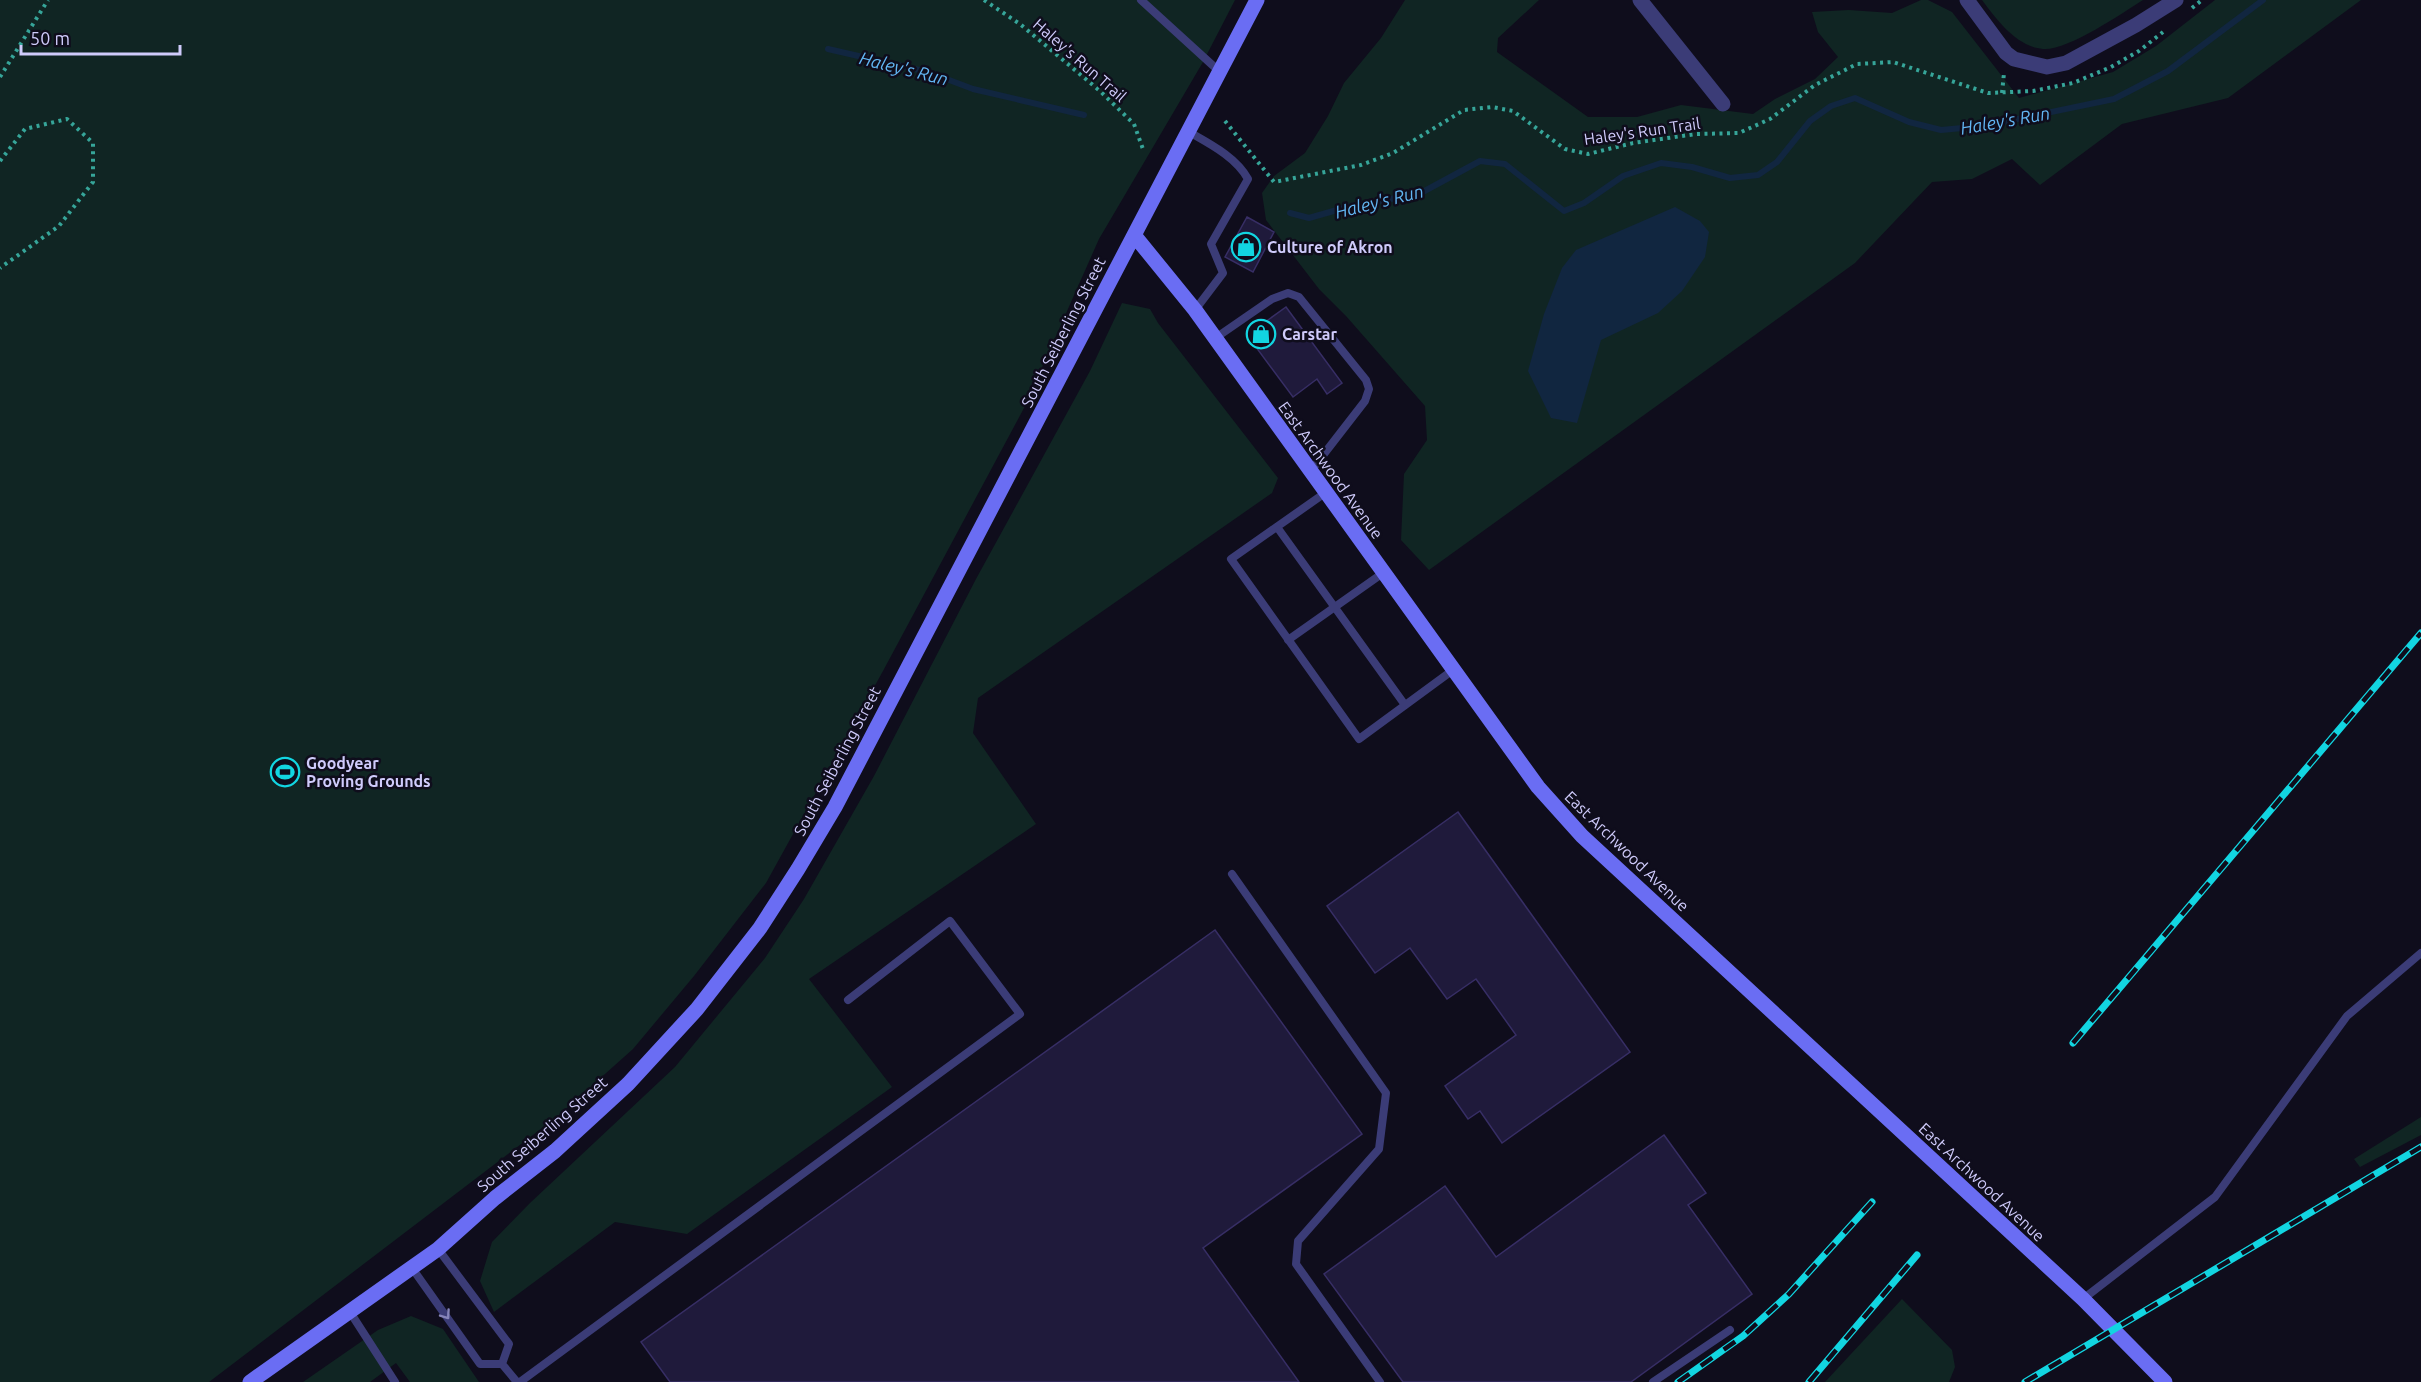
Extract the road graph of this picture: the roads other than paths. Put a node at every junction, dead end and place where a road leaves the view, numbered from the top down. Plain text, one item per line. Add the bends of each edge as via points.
1 (1140, 0) edge
2 (1257, 0) edge
3 (1640, 0) edge
4 (1967, 0) edge
5 (2176, 0) edge
6 (1220, 72) junction
7 (1723, 104) dead end
8 (1189, 132) junction
9 (1134, 235) junction
10 (1195, 310) junction
11 (1214, 339) junction
12 (1310, 472) junction
13 (1325, 493) junction
14 (1276, 527) junction
15 (1383, 573) junction
16 (1335, 607) junction
17 (1288, 640) junction
18 (1454, 670) junction
19 (1405, 705) junction
20 (1232, 874) dead end
21 (2421, 953) edge
22 (848, 1000) dead end
23 (438, 1249) junction
24 (412, 1268) junction
25 (2083, 1299) junction
26 (350, 1312) junction
27 (1730, 1330) dead end
28 (502, 1364) junction
29 (250, 1382) edge
30 (395, 1382) edge
31 (519, 1382) edge
32 (1380, 1382) edge
33 (1653, 1382) edge
34 (2165, 1382) edge

1 - 6 lane
2 - 6 main road, South Seiberling Street
3 - 7 street
4 - 5 street via 2006,53 2014,59 2047,67 2066,63
6 - 8 main road, South Seiberling Street
8 - 9 main road, South Seiberling Street
8 - 10 lane via 1235,163 1248,179 1211,244 1223,273
9 - 10 main road, East Archwood Avenue
9 - 23 main road, South Seiberling Street via 835,807 760,928 697,1009 628,1084
10 - 11 main road, East Archwood Avenue
11 - 12 main road, East Archwood Avenue
11 - 12 lane via 1272,299 1288,293 1299,297 1366,380 1369,389 1365,401
12 - 13 main road, East Archwood Avenue
13 - 14 lane
13 - 15 main road, East Archwood Avenue
14 - 16 lane
14 - 17 lane via 1231,559
15 - 16 lane
15 - 18 main road, East Archwood Avenue
16 - 17 lane
16 - 19 lane
17 - 19 lane via 1359,740
18 - 19 lane
18 - 25 main road, East Archwood Avenue via 1538,787 1582,836
20 - 32 lane via 1386,1093 1379,1149 1298,1241 1296,1264
21 - 25 lane via 2347,1016 2215,1197
22 - 31 lane via 950,921 1020,1014
23 - 24 main road, South Seiberling Street
23 - 28 lane via 509,1344
24 - 26 main road, South Seiberling Street
24 -> 28 lane via 480,1364
25 - 34 main road, East Archwood Avenue
26 - 29 main road, South Seiberling Street
26 - 30 lane
27 - 33 lane
28 - 31 lane

